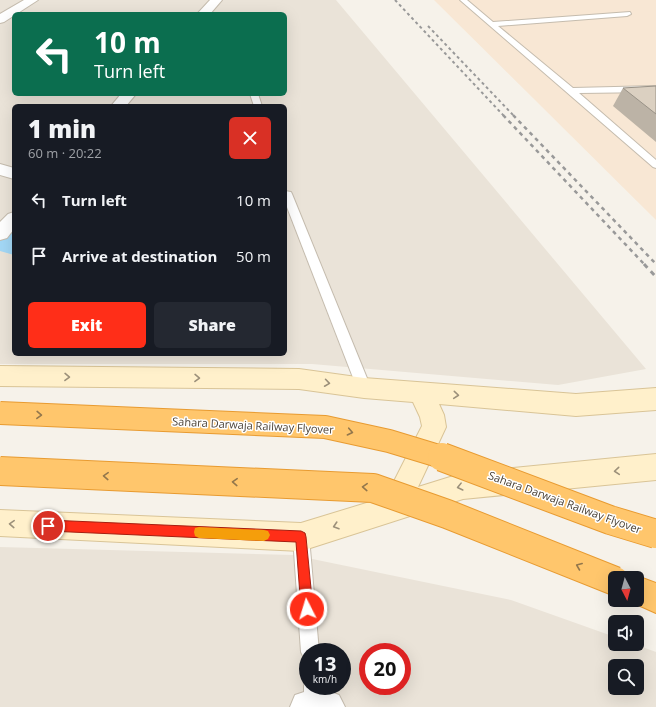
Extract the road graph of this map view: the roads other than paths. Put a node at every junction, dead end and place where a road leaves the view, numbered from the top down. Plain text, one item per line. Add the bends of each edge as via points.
1 (32, 0) edge
2 (216, 0) edge
3 (463, 0) edge
4 (205, 12) edge
5 (627, 14) dead end
6 (0, 18) edge
7 (490, 24) junction
8 (656, 89) edge
9 (571, 91) junction
10 (127, 96) edge
11 (120, 104) edge
12 (656, 165) edge
13 (0, 169) edge
14 (12, 173) edge
15 (287, 195) edge
16 (12, 220) edge
17 (0, 233) edge
18 (0, 376) edge
19 (364, 388) junction
20 (420, 392) junction
21 (656, 399) edge
22 (0, 413) edge
23 (656, 468) edge
24 (0, 471) edge
25 (395, 507) junction
26 (0, 524) edge
27 (656, 534) edge
28 (301, 537) junction
29 (608, 577) edge
30 (644, 593) edge
31 (656, 598) edge
32 (309, 643) edge
33 (309, 697) edge
34 (335, 707) edge

1 - 6 street
2 - 4 street
3 - 7 lane
5 - 7 lane
7 - 9 lane
8 - 9 lane
9 - 12 lane
10 - 11 street
13 - 14 street
15 - 19 lane
16 - 17 street
18 -> 19 street via 299,380
19 - 20 street
20 -> 21 street via 576,405
20 - 25 street via 432,415 434,427
22 -> 27 highway, Sahara Darwaja Railway Flyover, bridge via 325,427 389,441 452,460 610,520
23 -> 25 street via 463,486
29 -> 24 highway, bridge via 373,488
25 -> 28 street
28 -> 26 street
28 - 32 lane
30 - 31 highway
33 - 34 lane via 332,702

